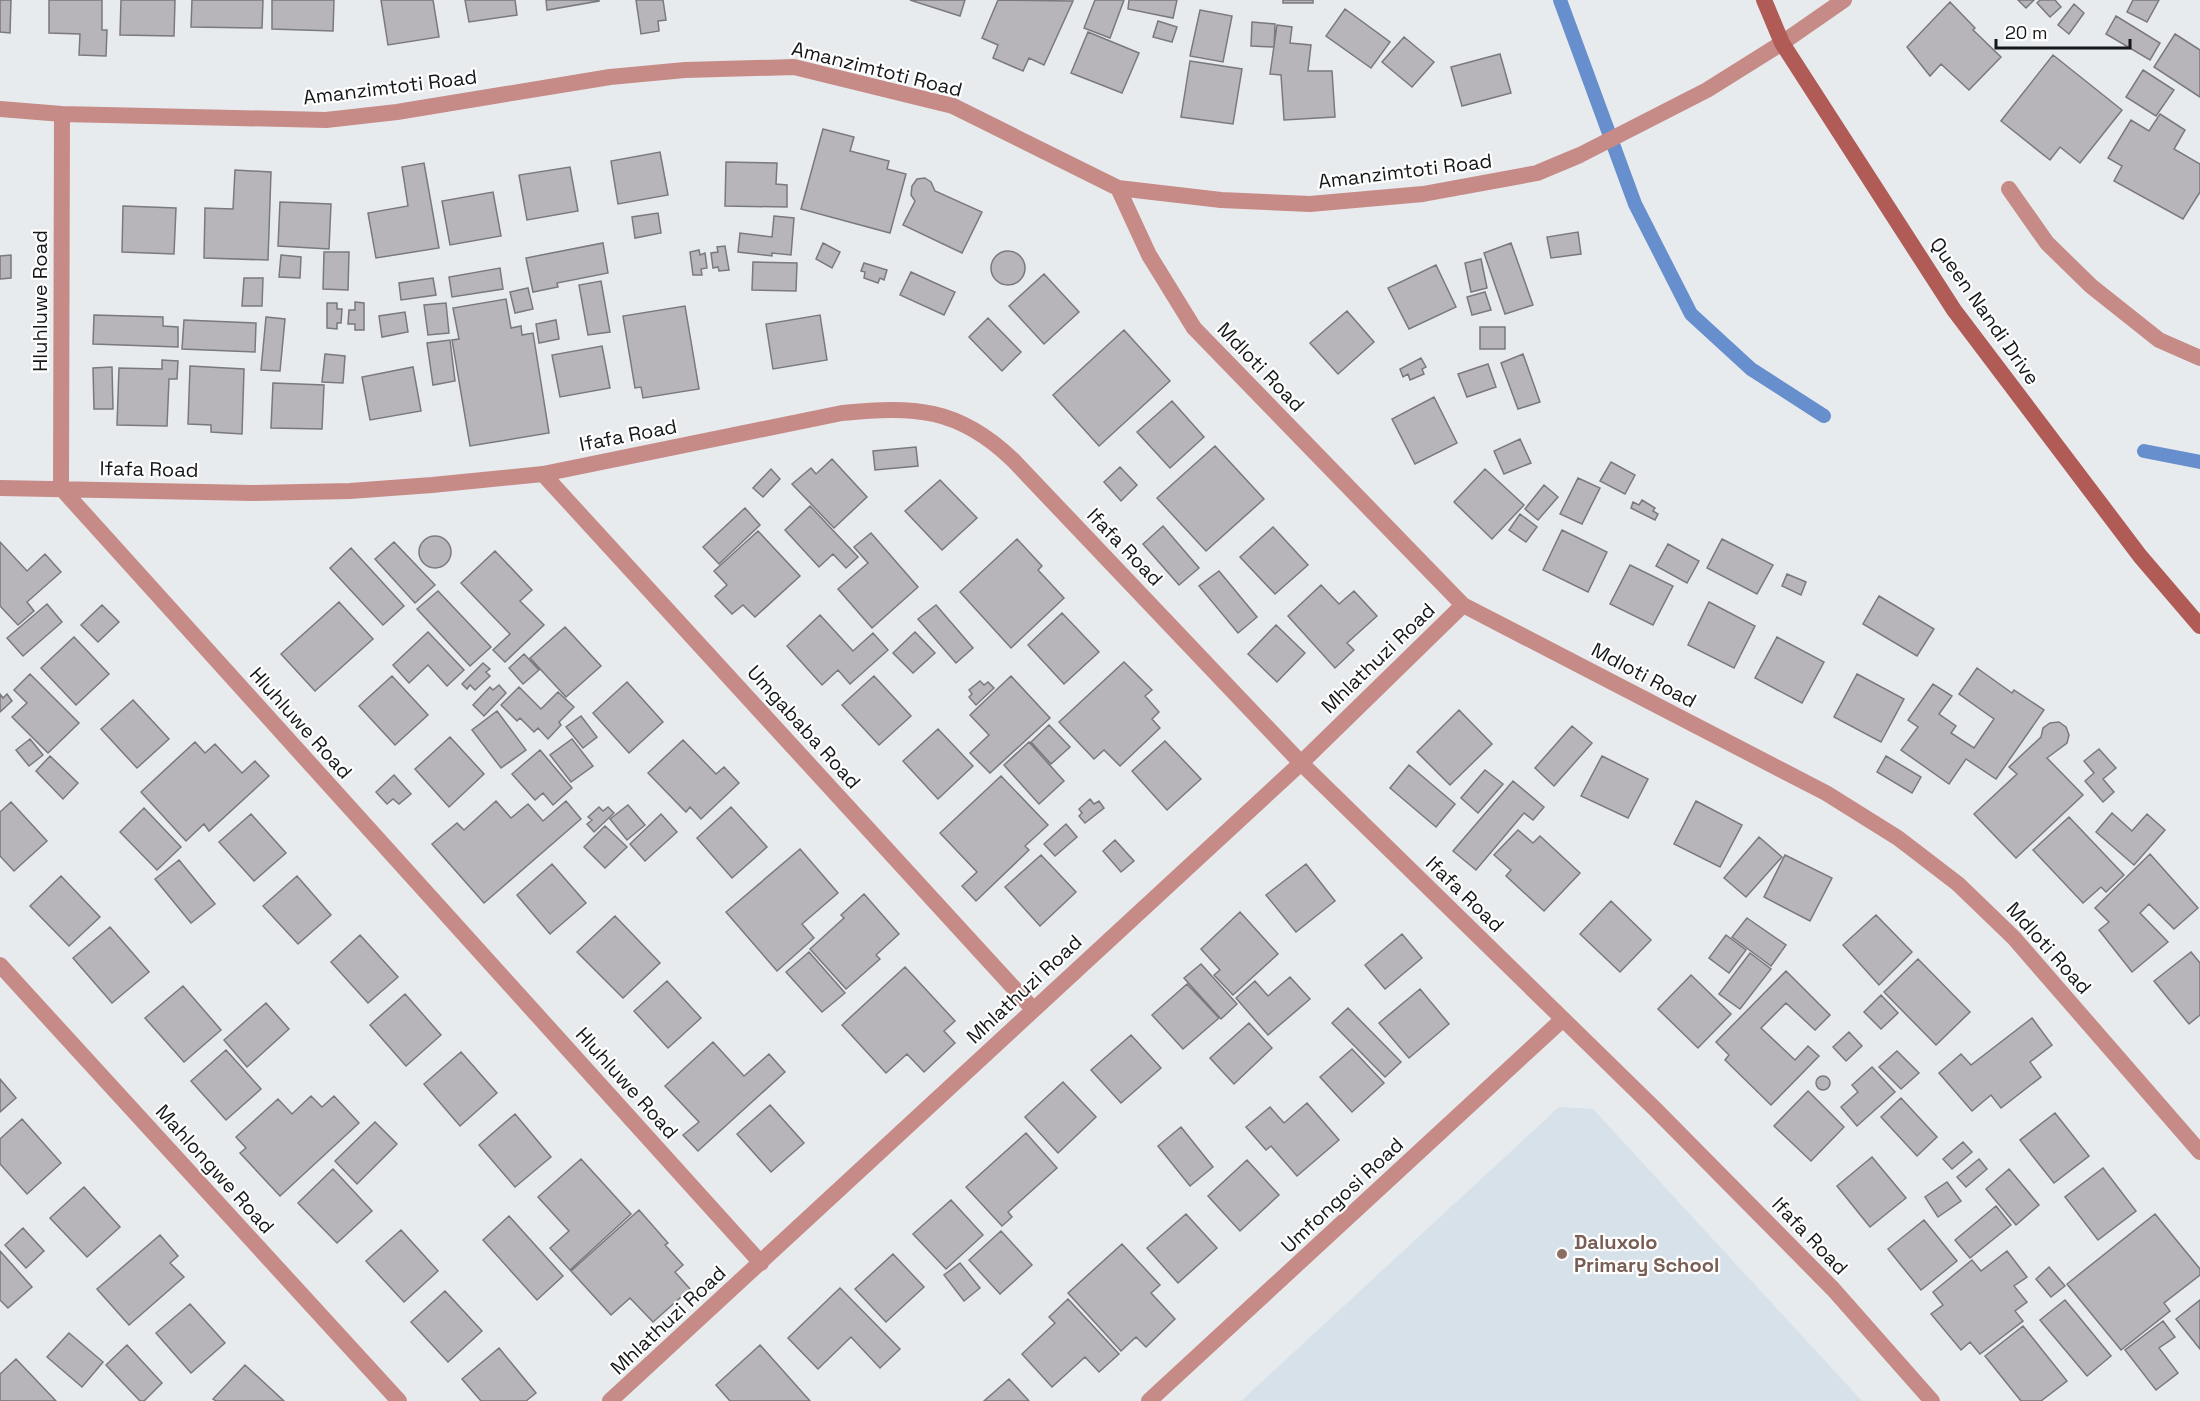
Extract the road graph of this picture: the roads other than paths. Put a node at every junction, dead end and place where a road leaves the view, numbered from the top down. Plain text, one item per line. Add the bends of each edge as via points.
1 (1764, 0) edge
2 (1844, 0) edge
3 (1782, 43) junction
4 (0, 109) edge
5 (62, 114) junction
6 (1118, 188) junction
7 (2009, 189) dead end
8 (2200, 358) edge
9 (543, 474) junction
10 (0, 488) edge
11 (61, 488) junction
12 (1463, 605) junction
13 (2200, 626) edge
14 (1301, 763) junction
15 (0, 965) edge
16 (1033, 1009) junction
17 (1563, 1019) junction
18 (2200, 1152) edge
19 (761, 1263) junction
20 (399, 1401) edge
21 (610, 1401) edge
22 (1149, 1401) edge
23 (1932, 1401) edge

1 - 3 main road, Queen Nandi Drive
2 - 3 street
3 - 6 street, Amanzimtoti Road via 1657,117 1537,173 1423,194 1310,204 1221,200
3 - 13 main road, Queen Nandi Drive via 1954,310 2140,556
4 - 5 street, Amanzimtoti Road
5 - 6 street, Amanzimtoti Road via 326,120 610,77 794,67 953,106
5 - 11 street, Hluhluwe Road
6 - 12 street, Mdloti Road via 1149,255 1194,328
7 - 8 street via 2047,243 2091,286 2159,340
9 - 11 street, Ifafa Road via 350,491 253,493
9 - 14 street, Ifafa Road via 842,413 891,408 964,423 1013,460
9 - 16 street, Umgababa Road
10 - 11 street, Ifafa Road
11 - 19 street, Hluhluwe Road
12 - 14 street, Mhlathuzi Road
12 - 18 street, Mdloti Road via 1826,793 1898,838 1958,884 2014,938
14 - 16 street, Mhlathuzi Road
14 - 17 street, Ifafa Road
15 - 20 street, Mahlongwe Road
16 - 19 street, Mhlathuzi Road
17 - 22 street, Umfongosi Road
17 - 23 street, Ifafa Road via 1833,1289
19 - 21 street, Mhlathuzi Road

